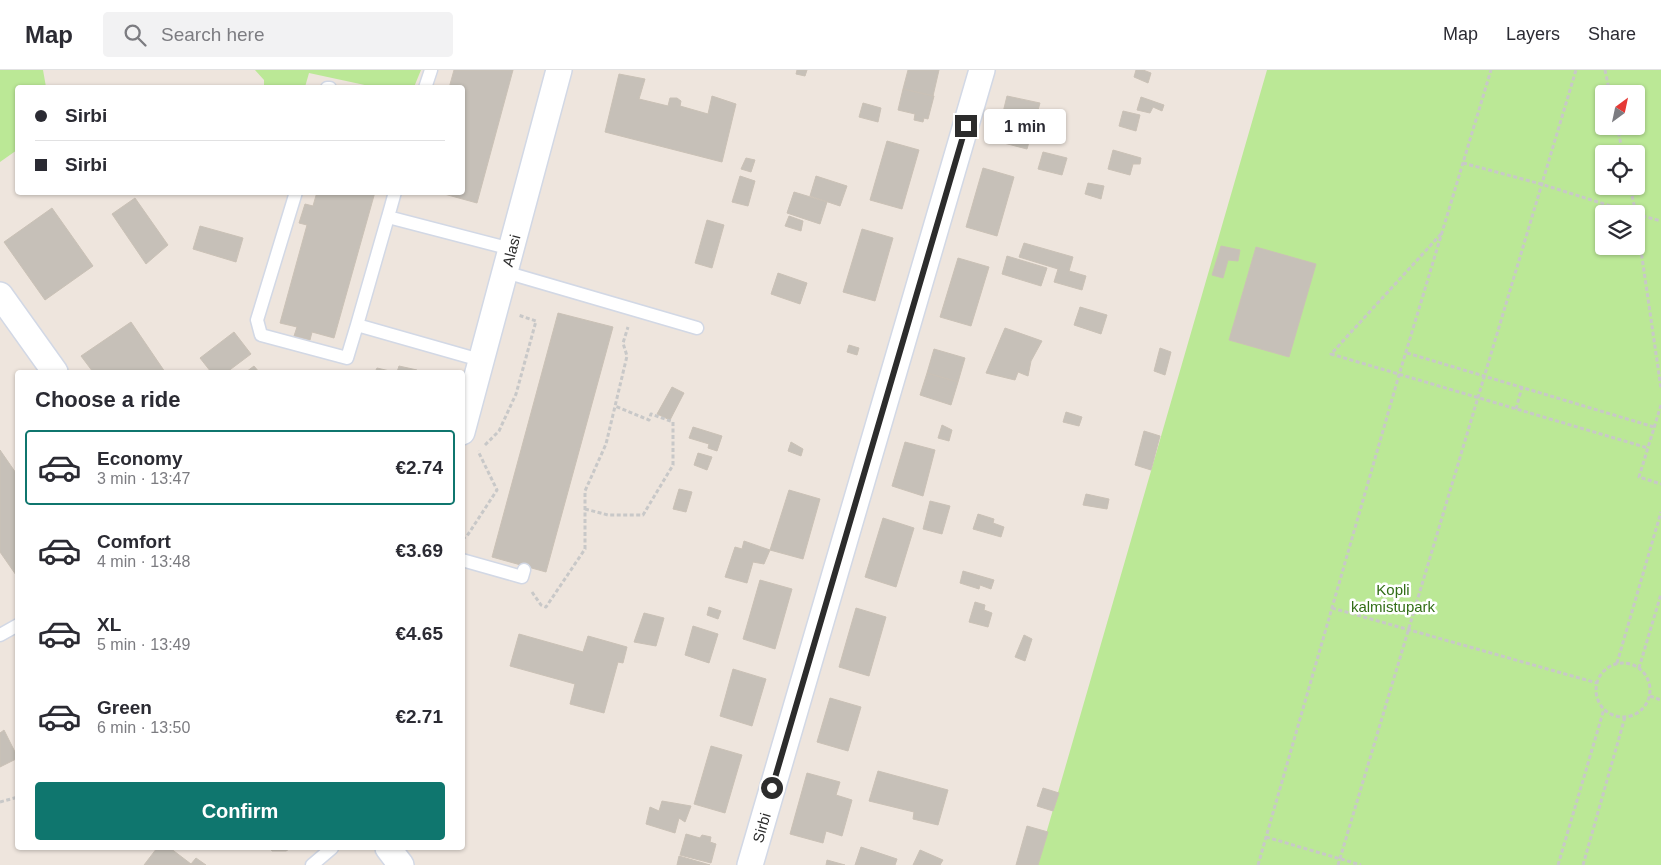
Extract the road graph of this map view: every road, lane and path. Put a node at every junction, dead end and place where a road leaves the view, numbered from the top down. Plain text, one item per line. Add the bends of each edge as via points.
1 (430, 70) edge
2 (559, 70) edge
3 (982, 70) edge
4 (1491, 70) edge
5 (1576, 70) edge
6 (1605, 70) edge
7 (426, 85) edge
8 (1608, 85) edge
9 (1463, 163) junction
10 (1541, 184) junction
11 (295, 195) edge
12 (394, 195) edge
13 (1632, 195) edge
14 (388, 217) junction
15 (1645, 217) edge
16 (1661, 221) edge
17 (1441, 233) junction
18 (1642, 255) edge
19 (508, 260) junction
20 (0, 295) edge
21 (633, 310) junction
22 (515, 314) dead end
23 (356, 325) junction
24 (697, 328) dead end
25 (1407, 353) junction
26 (480, 360) junction
27 (54, 370) edge
28 (1399, 375) junction
29 (1485, 376) junction
30 (1522, 387) junction
31 (1661, 388) edge
32 (1479, 398) junction
33 (1661, 405) edge
34 (616, 406) junction
35 (1516, 409) junction
36 (465, 420) edge
37 (1654, 427) junction
38 (1648, 448) junction
39 (1661, 484) edge
40 (585, 508) junction
41 (1661, 512) edge
42 (465, 537) edge
43 (465, 561) edge
44 (524, 570) dead end
45 (528, 587) dead end
46 (1661, 594) edge
47 (1332, 608) junction
48 (15, 627) edge
49 (1408, 631) junction
50 (0, 635) edge
51 (1617, 663) junction
52 (1640, 668) junction
53 (1597, 683) junction
54 (1650, 696) junction
55 (1661, 700) edge
56 (1604, 709) junction
57 (1626, 717) junction
58 (15, 798) edge
59 (0, 802) edge
60 (1266, 837) junction
61 (330, 850) edge
62 (390, 850) edge
63 (1340, 859) junction
64 (312, 865) edge
65 (401, 865) edge
66 (750, 865) edge
67 (1258, 865) edge
68 (1338, 865) edge
69 (1361, 865) edge
70 (1558, 865) edge
71 (1583, 865) edge

1 - 7 lane
2 - 19 street, Alasi
3 - 66 street, Sirbi
4 - 9 path
5 - 10 path
6 - 8 path
9 - 10 path
9 - 17 path
10 - 13 path via 1636,214
10 - 29 path
11 - 23 lane via 257,320 261,335 347,358
12 - 14 lane
14 - 19 lane
14 - 23 lane
15 - 16 path
17 - 25 path
17 - 28 path via 1331,354
18 - 31 path
19 - 21 lane
19 - 26 street, Alasi
20 - 27 street
21 - 24 lane
21 - 34 path via 623,343 627,356
22 - 42 path via 536,321 534,330 516,394 499,431 477,452 497,490
23 - 26 lane
25 - 28 path
25 - 29 path
26 - 36 street, Alasi
28 - 32 path
28 - 47 path
29 - 30 path
29 - 32 path
30 - 35 path
30 - 37 path
32 - 35 path
32 - 49 path
33 - 37 path
34 - 40 path via 606,444 585,491
34 - 40 path via 648,420 651,414 673,422 673,465 643,514 608,515
35 - 38 path
37 - 38 path
38 - 39 path via 1639,477
40 - 45 path via 585,549 546,607
41 - 51 path
43 - 44 lane via 522,577
46 - 52 path
47 - 49 path
47 - 60 path
48 - 50 lane
49 - 53 path
49 - 63 path
51 - 52 path
51 - 53 path via 1604,670
52 - 54 path via 1649,681
53 - 56 path via 1598,701
54 - 55 path
54 - 57 path via 1641,710
56 - 57 path via 1618,717
56 - 70 path
57 - 71 path
58 - 59 path
60 - 63 path
60 - 67 path
61 - 64 lane
62 - 65 street
63 - 68 path
63 - 69 path

